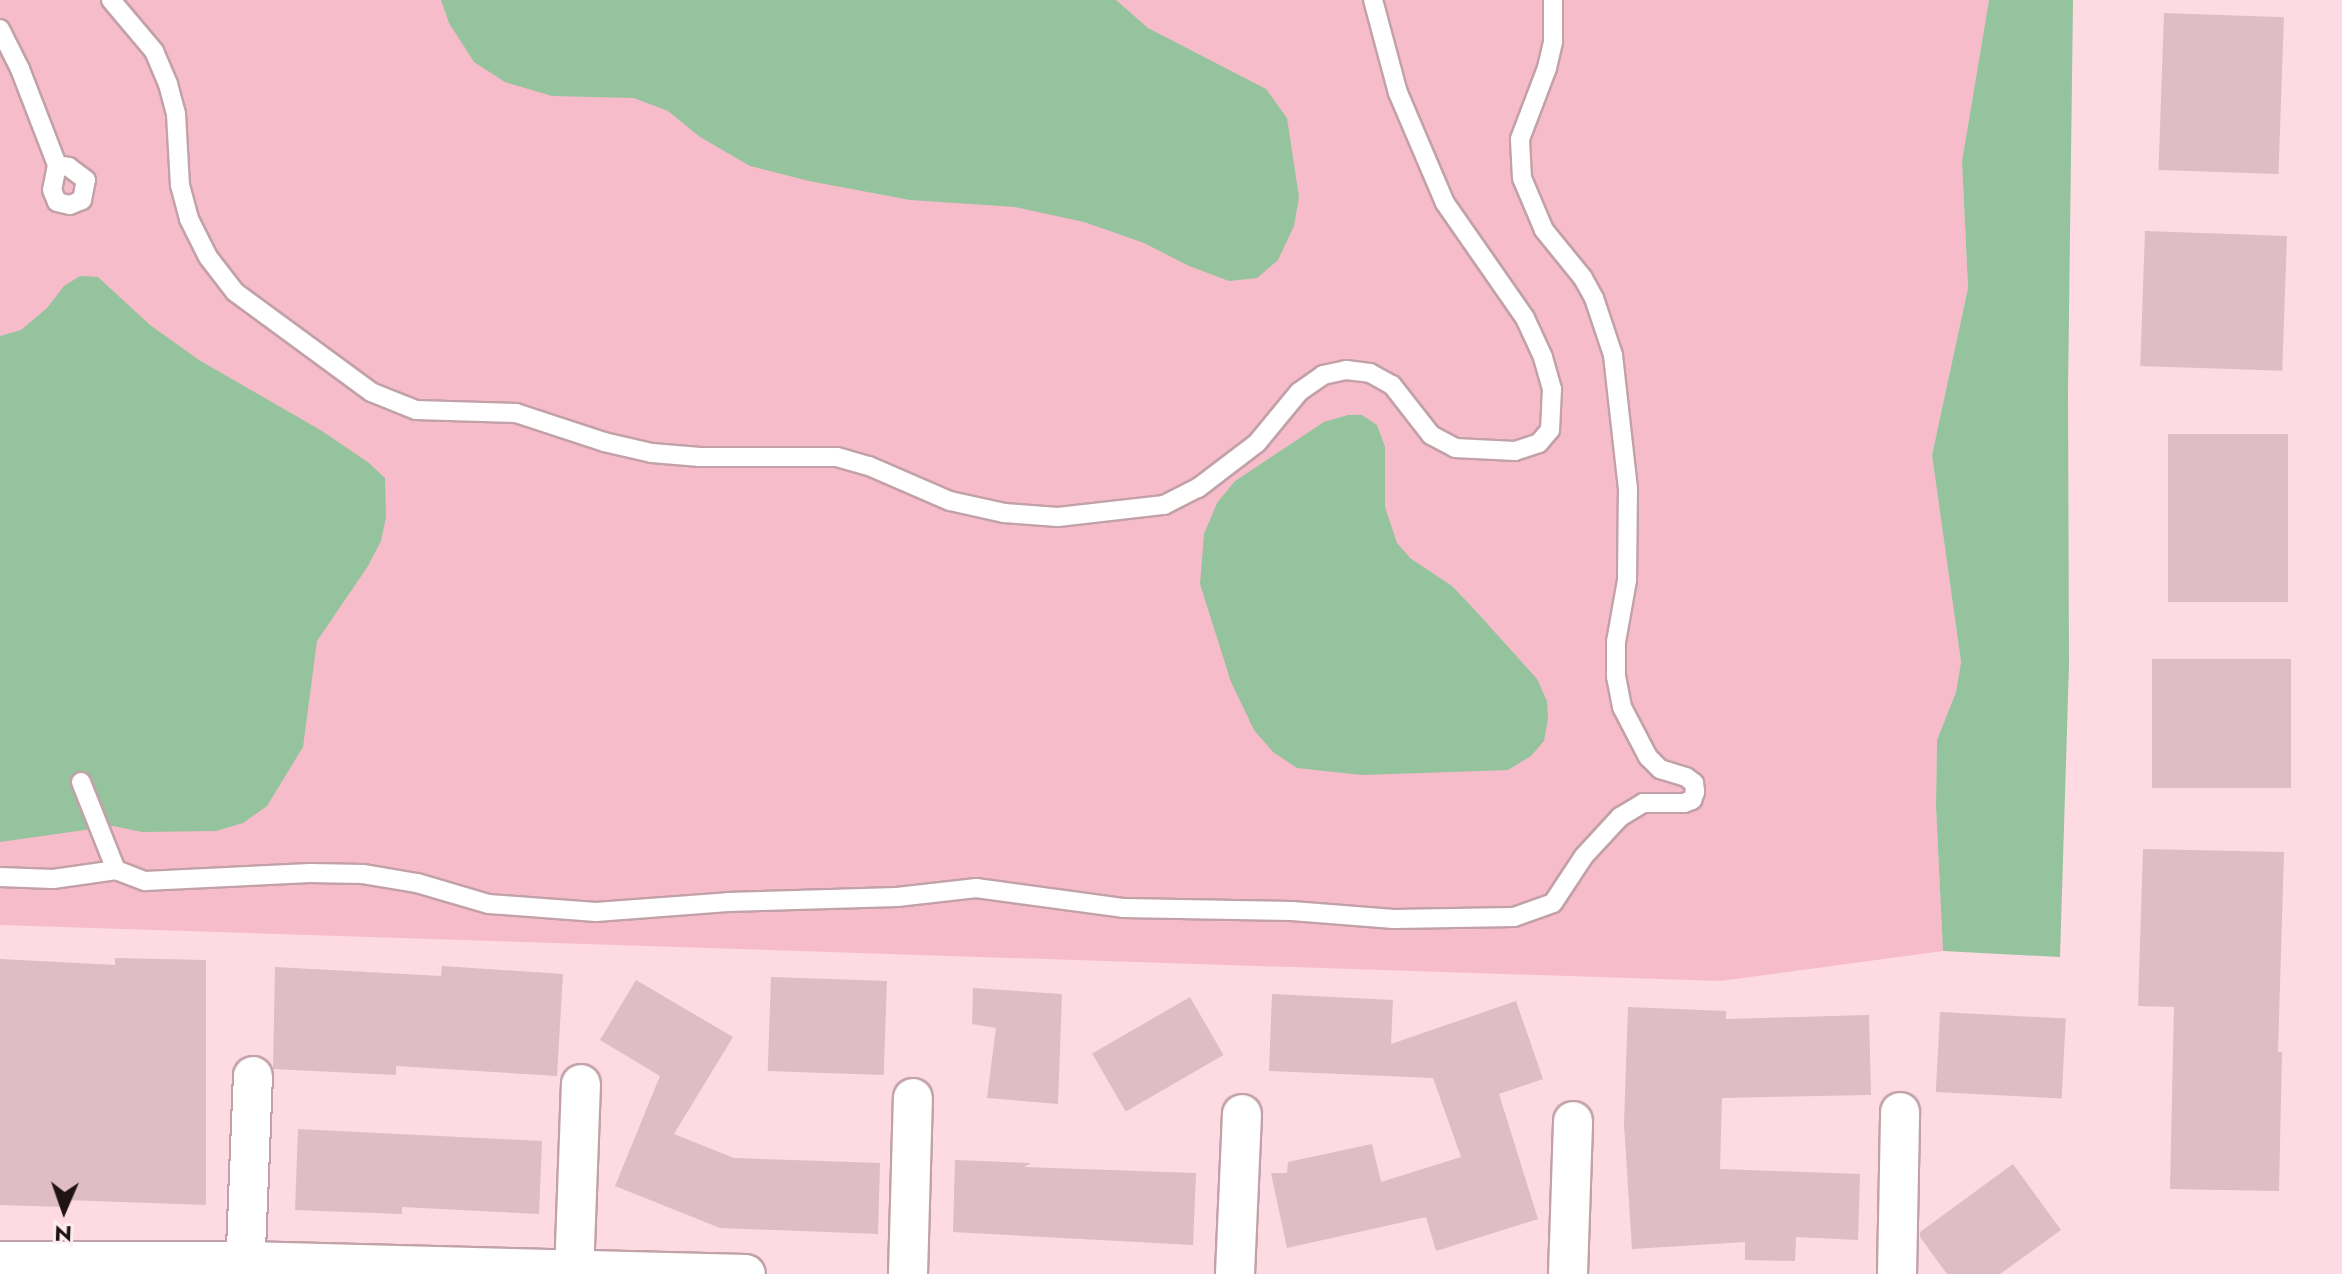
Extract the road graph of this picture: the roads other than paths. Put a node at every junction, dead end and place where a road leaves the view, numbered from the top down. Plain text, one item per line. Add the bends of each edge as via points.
1 (111, 0) edge
2 (1373, 0) edge
3 (1553, 0) edge
4 (0, 29) edge
5 (57, 165) dead end
6 (81, 782) dead end
7 (116, 870) junction
8 (0, 877) edge
9 (253, 1076) dead end
10 (581, 1084) dead end
11 (913, 1098) dead end
12 (1900, 1112) dead end
13 (1242, 1114) dead end
14 (1573, 1121) dead end
15 (0, 1261) edge
16 (245, 1267) edge
17 (574, 1271) edge
18 (746, 1274) edge
19 (908, 1274) edge
20 (1235, 1274) edge
21 (1568, 1274) edge
22 (1897, 1274) edge

1 - 2 lane via 154,51 168,84 180,185 208,257 235,292 371,392 416,410 516,413 652,453 837,457 950,501 1058,517 1164,505 1187,494 1257,443 1299,392 1323,375 1346,370 1370,373 1392,385 1431,435 1455,448 1515,451 1539,443 1550,430 1552,389 1543,357 1525,318 1439,192 1398,93
3 - 7 lane via 1547,68 1520,139 1522,178 1544,230 1594,298 1613,355 1628,489 1627,580 1616,642 1622,707 1648,757 1660,769 1686,777 1695,792 1684,803 1643,803 1620,817 1584,856 1553,903 1514,917 1394,919 1123,908 976,888 596,912 489,904 363,874 145,881
4 - 5 lane
6 - 7 lane
7 - 8 lane via 53,879
9 - 16 street
10 - 17 street
11 - 19 street
12 - 22 street
13 - 20 street
14 - 21 street
15 - 16 street
16 - 17 street
17 - 18 street

